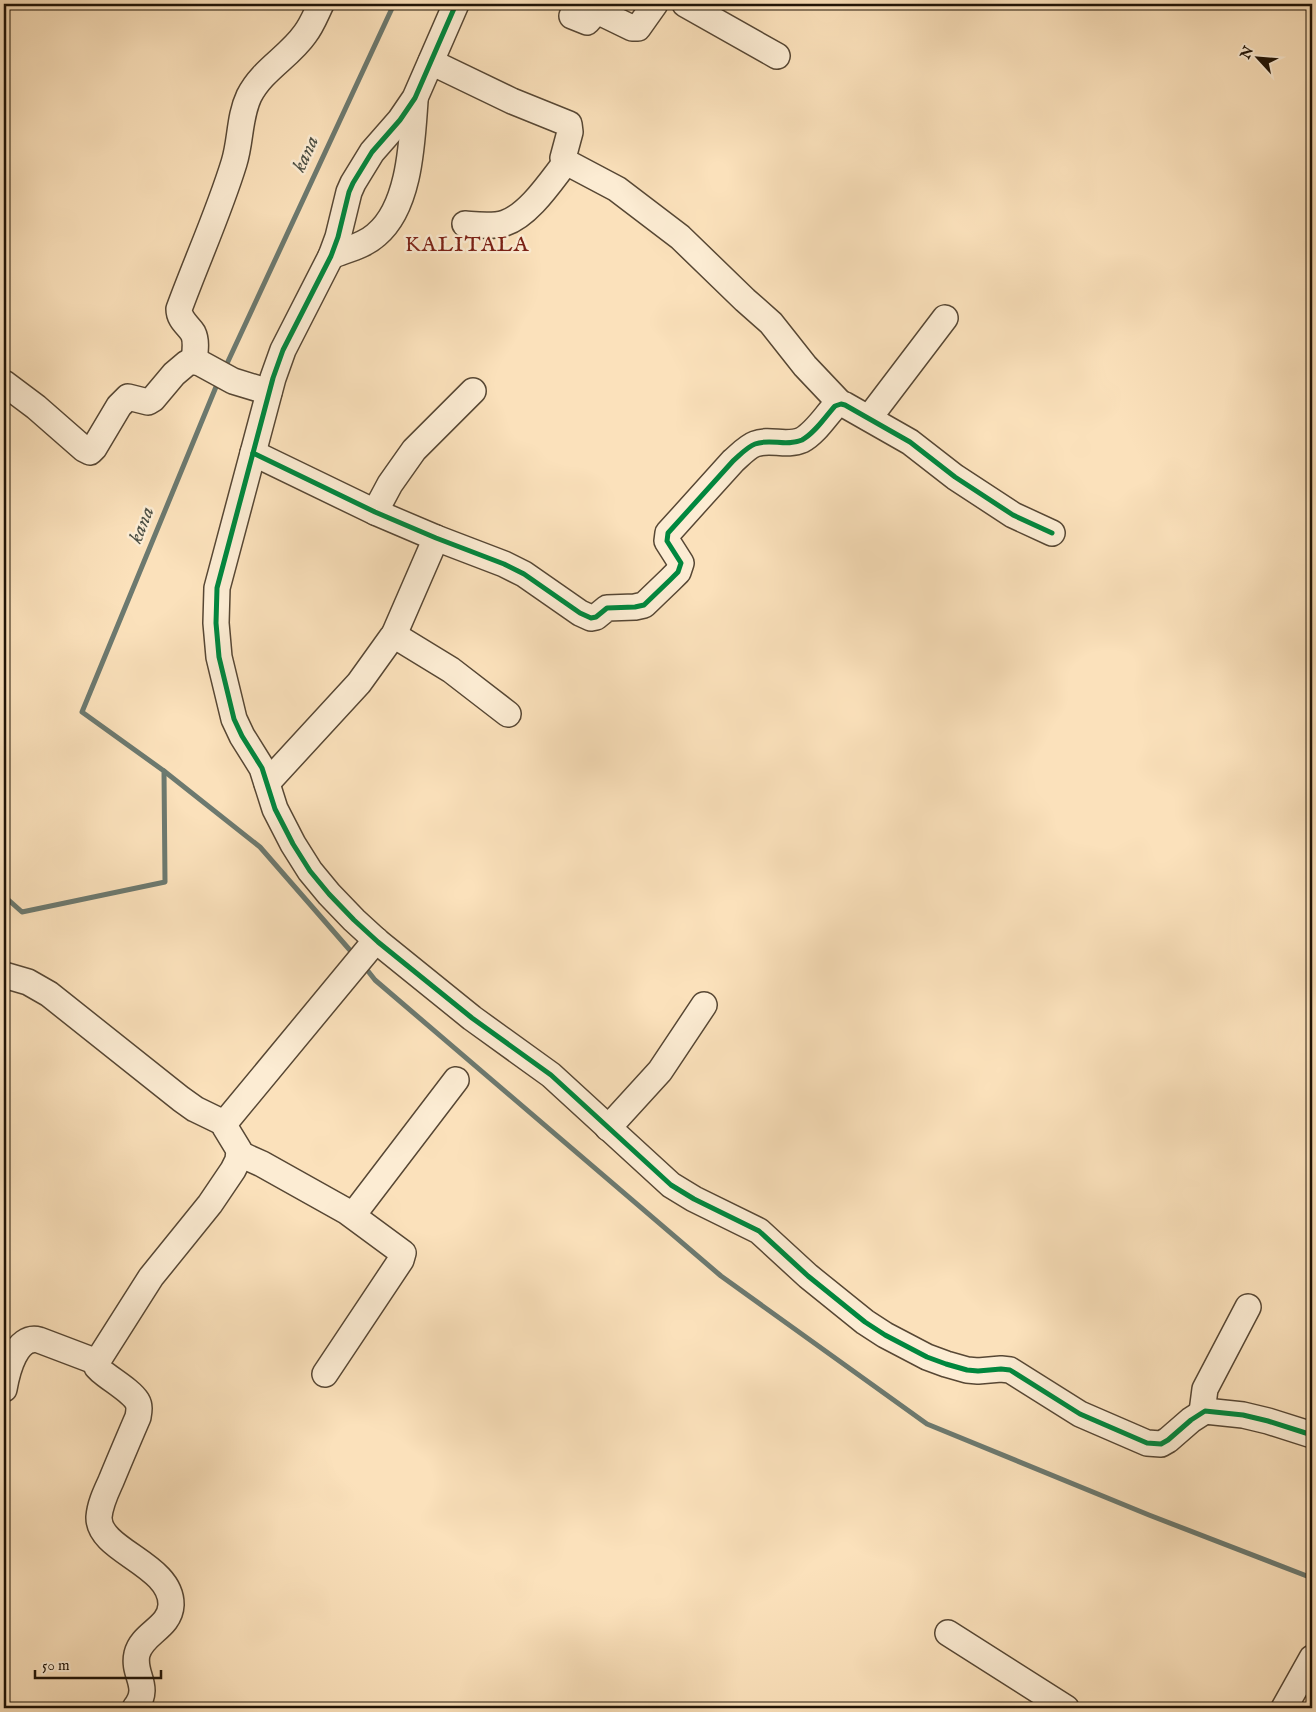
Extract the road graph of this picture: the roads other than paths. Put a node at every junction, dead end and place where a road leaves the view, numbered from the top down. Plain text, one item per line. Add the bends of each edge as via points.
1 (321, 4) edge
2 (456, 4) edge
3 (655, 4) edge
4 (685, 4) edge
5 (572, 16) dead end
6 (778, 56) dead end
7 (431, 62) junction
8 (415, 98) junction
9 (566, 162) junction
10 (465, 224) dead end
11 (331, 256) junction
12 (945, 318) dead end
13 (197, 362) junction
14 (4, 383) edge
15 (473, 391) dead end
16 (269, 392) junction
17 (841, 404) junction
18 (869, 418) junction
19 (253, 453) junction
20 (375, 512) junction
21 (1052, 533) dead end
22 (436, 538) junction
23 (393, 637) junction
24 (508, 714) dead end
25 (267, 783) junction
26 (376, 940) junction
27 (4, 975) edge
28 (704, 1004) dead end
29 (456, 1080) dead end
30 (226, 1124) junction
31 (608, 1128) junction
32 (240, 1154) junction
33 (352, 1215) junction
34 (1248, 1307) dead end
35 (97, 1362) junction
36 (325, 1374) dead end
37 (4, 1389) edge
38 (1202, 1412) junction
39 (1312, 1435) edge
40 (948, 1633) dead end
41 (1312, 1658) edge
42 (135, 1708) edge
43 (1066, 1708) edge
44 (1284, 1708) edge

1 - 13 street via 304,35 264,74 245,106 238,150 230,175 179,309 180,317 195,339
2 - 7 street
3 - 5 street via 638,28 599,12 587,22
4 - 6 street
7 - 8 street
7 - 9 street via 512,101 568,122 571,128 563,158
8 - 11 street via 372,152 353,182
8 - 11 street via 409,157 394,215 366,242
9 - 10 street via 521,214 498,224
9 - 17 street via 617,189 680,237 771,323 804,366
11 - 16 street via 283,350
12 - 18 street
13 - 14 street via 187,363 148,402 128,397 123,400 90,452
13 - 16 street via 224,376
15 - 20 street via 414,450
16 - 19 street
17 - 18 street
17 - 22 street via 835,406 801,440 754,444 733,461 668,533 667,541 680,568 650,600 640,606 607,608 590,618 518,570
18 - 21 street via 910,442 955,477 1013,515
19 - 20 street
19 - 25 street via 218,588 216,623 219,657 234,719
20 - 22 street
22 - 23 street
23 - 24 street via 451,670
23 - 25 street via 359,683
25 - 26 street via 279,819 310,871
26 - 30 street
26 - 31 street via 472,1018 551,1075
27 - 30 street via 28,982 49,994 181,1099
28 - 31 street via 660,1071
29 - 33 street
30 - 32 street
31 - 38 street via 682,1193 759,1232 865,1322 927,1356 967,1370 1010,1370 1080,1414 1147,1443 1161,1444
32 - 33 street
32 - 35 street via 234,1170 151,1277
33 - 36 street via 403,1254
34 - 38 street via 1205,1389
35 - 37 street via 39,1340 26,1340 12,1360
35 - 42 street via 97,1367 134,1397 139,1405 138,1417 103,1500 99,1524 107,1537 156,1575 168,1591 171,1602 165,1621 138,1649 136,1662 143,1694
38 - 39 street via 1243,1415
40 - 43 street
41 - 44 street

